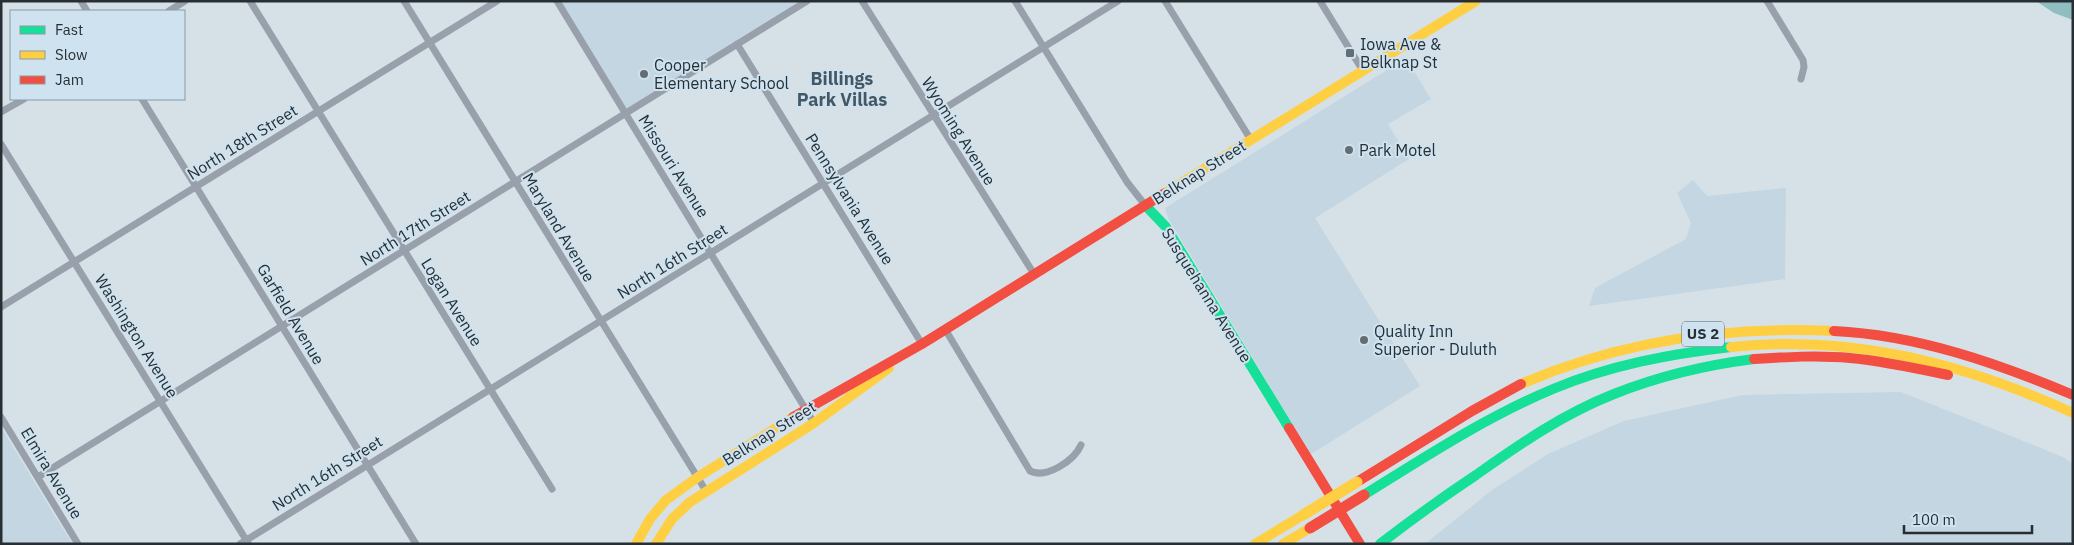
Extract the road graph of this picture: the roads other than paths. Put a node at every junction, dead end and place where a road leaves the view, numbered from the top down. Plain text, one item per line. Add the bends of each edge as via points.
1 (185, 1) edge
2 (250, 1) edge
3 (404, 1) edge
4 (497, 1) edge
5 (556, 1) edge
6 (807, 1) edge
7 (862, 1) edge
8 (1015, 1) edge
9 (1118, 1) edge
10 (1165, 1) edge
11 (1320, 1) edge
12 (1767, 1) edge
13 (1472, 2) edge
14 (171, 10) edge
15 (430, 43) junction
16 (737, 44) junction
17 (1044, 47) junction
18 (1363, 71) junction
19 (1802, 79) dead end
20 (22, 100) edge
21 (143, 100) edge
22 (319, 111) junction
23 (1, 112) edge
24 (626, 114) junction
25 (934, 116) junction
26 (1251, 140) junction
27 (1, 144) edge
28 (515, 182) junction
29 (824, 184) junction
30 (197, 186) junction
31 (1145, 205) junction
32 (404, 251) junction
33 (711, 253) junction
34 (75, 262) junction
35 (1034, 274) junction
36 (1, 307) edge
37 (600, 321) junction
38 (282, 326) junction
39 (946, 329) junction
40 (922, 344) junction
41 (2004, 384) junction
42 (489, 389) junction
43 (2073, 395) edge
44 (161, 401) junction
45 (806, 409) junction
46 (2073, 413) edge
47 (1, 417) edge
48 (814, 423) junction
49 (1081, 445) dead end
50 (367, 464) junction
51 (38, 477) junction
52 (698, 477) junction
53 (552, 489) dead end
54 (706, 491) junction
55 (245, 543) edge
56 (78, 544) edge
57 (416, 544) edge
58 (636, 544) edge
59 (656, 544) edge
60 (1255, 544) edge
61 (1283, 544) edge
62 (1360, 544) edge
63 (1380, 544) edge

1 - 14 street
2 - 22 street, Logan Avenue
3 - 15 street, Maryland Avenue
4 - 15 street, North 18th Street
5 - 24 street, Missouri Avenue
6 - 16 street, North 17th Street
7 - 25 street, Wyoming Avenue
8 - 17 street, Susquehanna Avenue
9 - 17 street, North 16th Street
10 - 26 street
11 - 18 street
12 - 19 street via 1803,60
13 - 18 main road, Belknap Street
15 - 22 street, North 18th Street
15 - 28 street, Maryland Avenue
16 - 24 street, North 17th Street
16 - 29 street, Pennsylvania Avenue
17 - 25 street, North 16th Street
17 - 31 street, Susquehanna Avenue via 1126,182
18 - 26 main road, Belknap Street
20 - 23 street
21 - 30 street, Garfield Avenue
22 - 30 street, North 18th Street
22 - 32 street, Logan Avenue
24 - 28 street, North 17th Street
24 - 33 street, Missouri Avenue
25 - 29 street, North 16th Street
25 - 35 street, Wyoming Avenue
26 - 31 main road, Belknap Street
27 - 34 street, Washington Avenue
28 - 32 street, North 17th Street
28 - 37 street, Maryland Avenue
29 - 33 street, North 16th Street
29 - 40 street, Pennsylvania Avenue
30 - 34 street, North 18th Street
30 - 38 street, Garfield Avenue
31 - 35 main road, Belknap Street
31 - 62 main road, Susquehanna Avenue via 1166,227
32 - 38 street, North 17th Street
32 - 42 street, Logan Avenue
33 - 37 street, North 16th Street
33 - 45 street, Missouri Avenue
34 - 36 street, North 18th Street
34 - 44 street, Washington Avenue
35 - 39 main road, Belknap Street
37 - 42 street, North 16th Street
37 - 52 street, Maryland Avenue
38 - 44 street, North 17th Street
38 - 50 street, Garfield Avenue
39 - 40 main road, Belknap Street
39 - 49 street via 1030,471 1045,473 1072,458
40 - 45 main road, Belknap Street
40 - 48 main road, Belknap Street
41 - 46 main road, US 2
41 - 61 main road, US 2, bridge via 1888,352 1807,344 1698,351 1622,366 1555,388 1474,428
41 - 63 main road via 1884,362 1813,355 1743,359 1670,373 1633,384 1528,437
42 - 50 street, North 16th Street
42 - 53 street, Logan Avenue
43 - 60 main road, US 2, bridge via 1983,360 1916,342 1853,332 1808,328 1730,331 1658,341 1581,362 1512,389
44 - 51 street, North 17th Street
44 - 55 street, Washington Avenue
45 - 48 street, Missouri Avenue
45 - 52 main road, Belknap Street
47 - 51 street, Elmira Avenue
48 - 54 main road, Belknap Street
50 - 55 street, North 16th Street
50 - 57 street, Garfield Avenue
51 - 56 street, Elmira Avenue
52 - 54 street, Maryland Avenue
52 - 58 main road, Belknap Street via 666,500 650,519
54 - 59 main road, Belknap Street via 679,511

